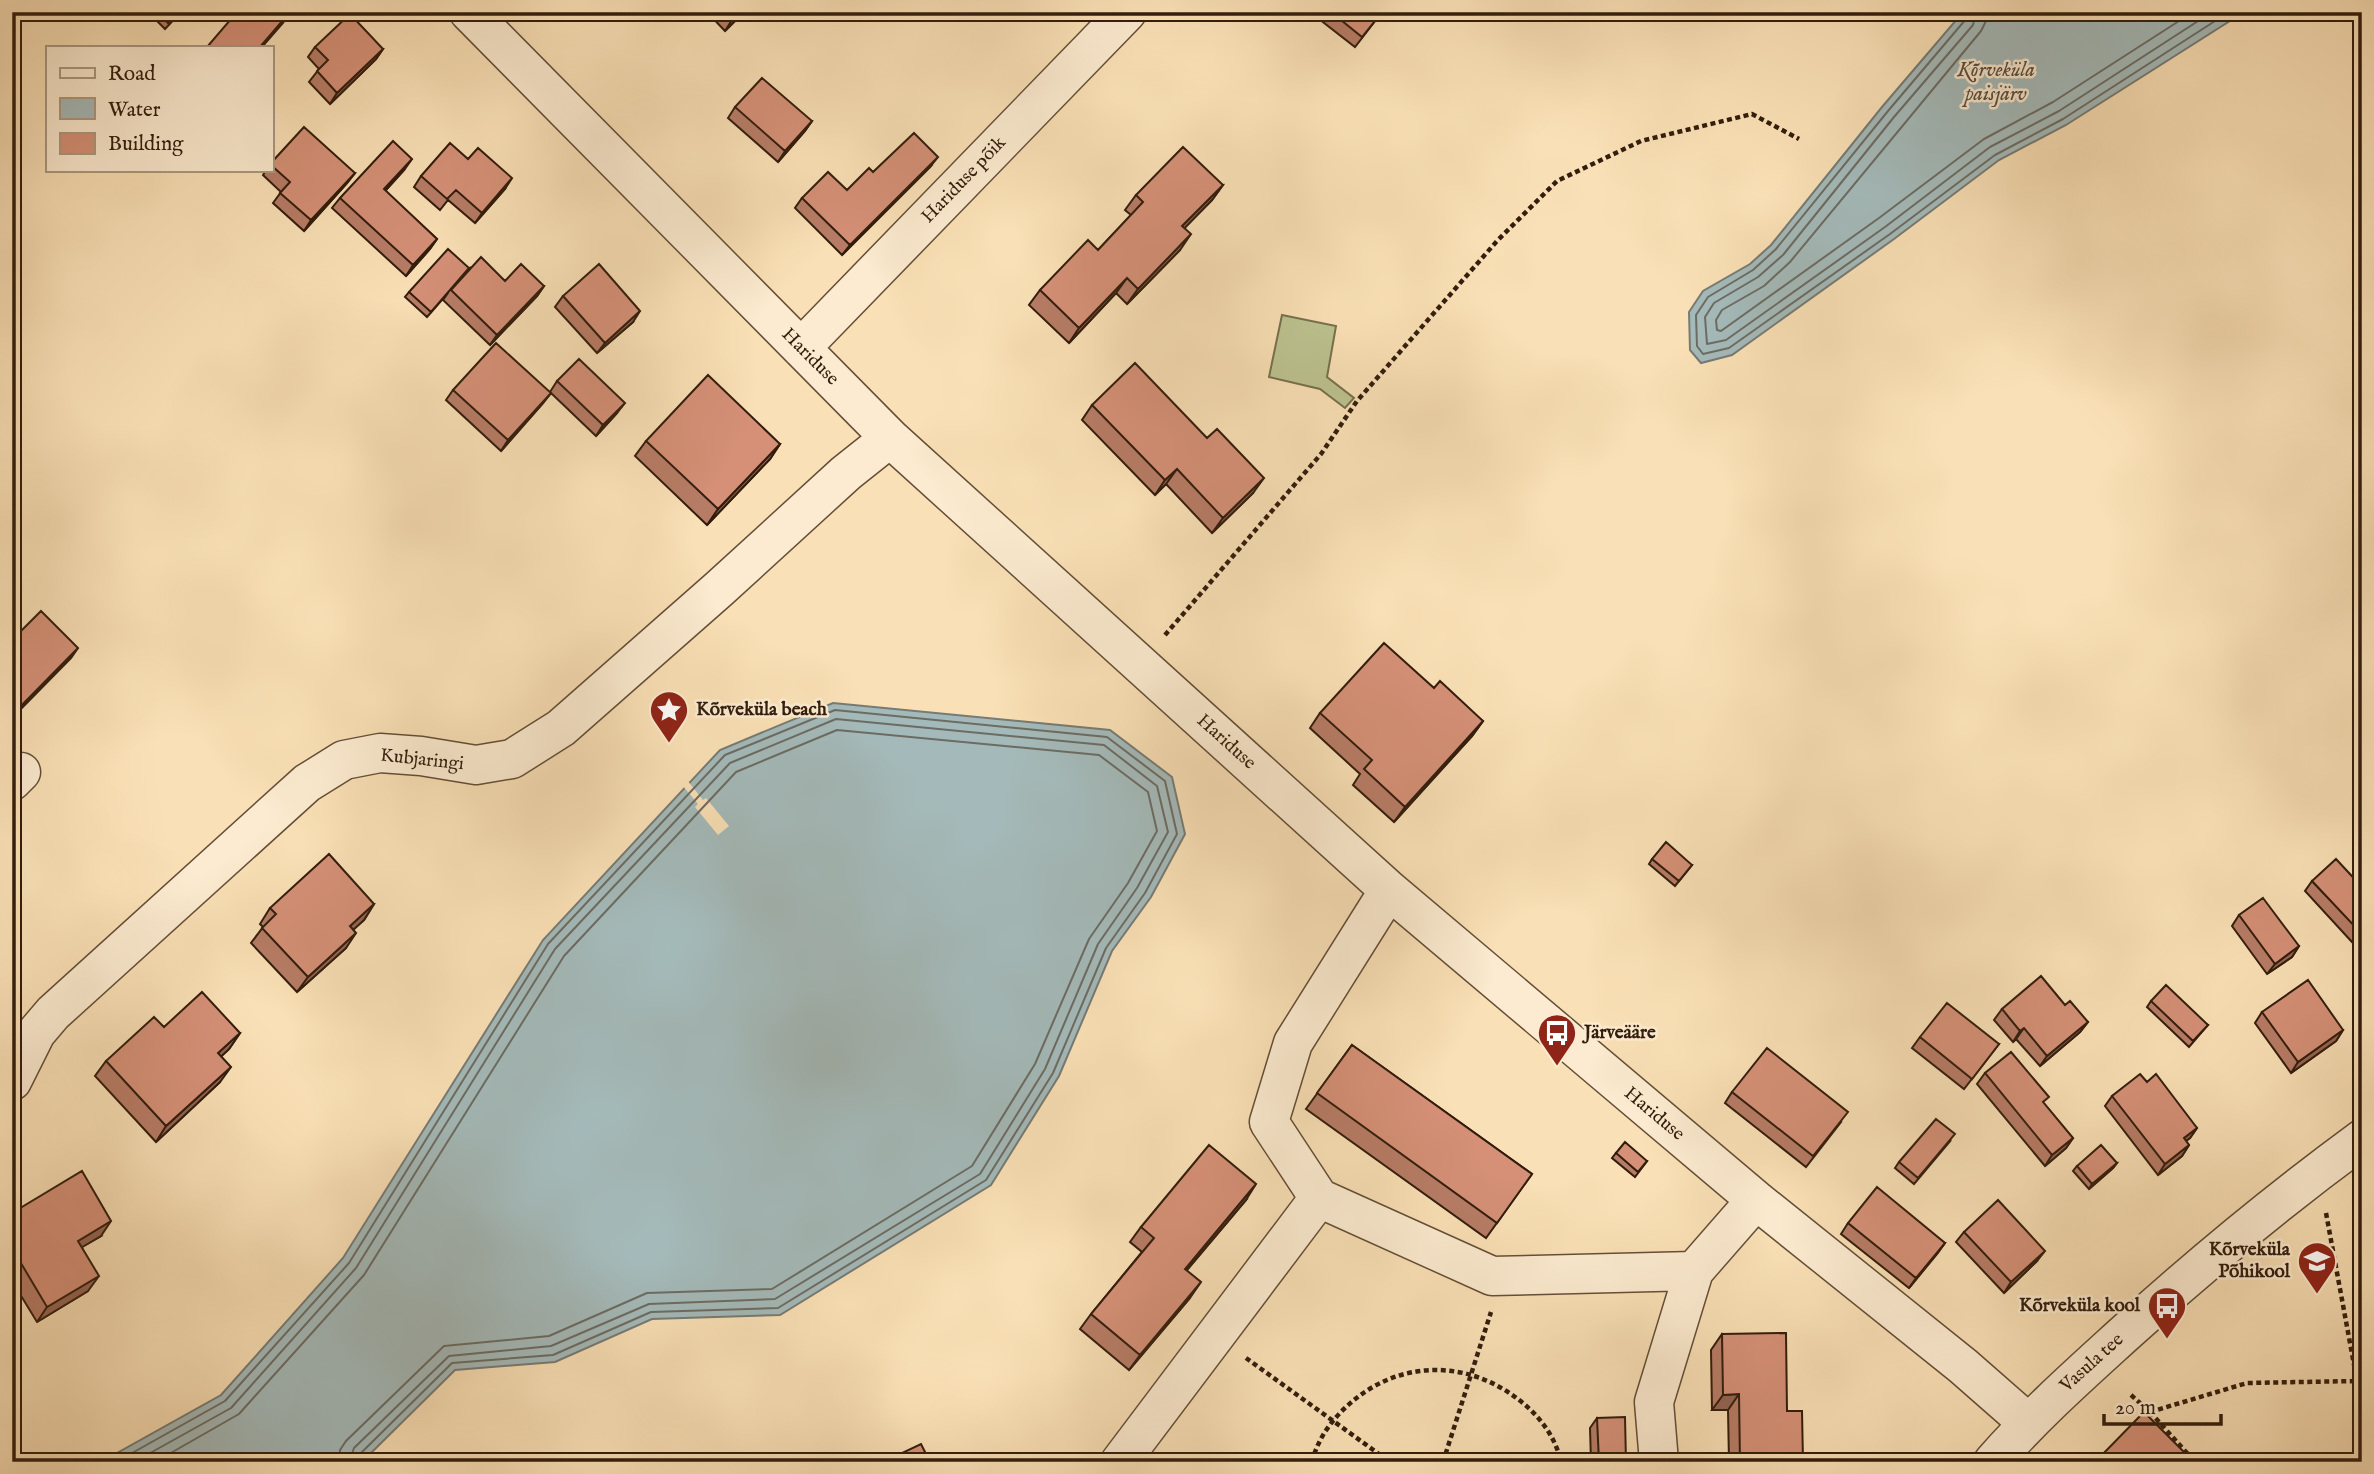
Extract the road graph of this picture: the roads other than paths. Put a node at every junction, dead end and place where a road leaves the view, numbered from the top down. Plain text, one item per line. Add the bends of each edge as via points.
1 (469, 12) edge
2 (1127, 12) edge
3 (801, 348) junction
4 (890, 438) junction
5 (1389, 890) junction
6 (12, 1081) edge
7 (2362, 1140) edge
8 (1319, 1198) junction
9 (1756, 1200) junction
10 (1694, 1271) junction
11 (2028, 1423) junction
12 (1120, 1462) edge
13 (1658, 1462) edge
14 (1993, 1462) edge

1 - 3 street, Hariduse
2 - 3 street, Hariduse põik
3 - 4 street, Hariduse
4 - 5 street, Hariduse
4 - 6 street, Kubjaringi via 561,728 512,759 476,765 380,753 344,760 307,783 53,1013 36,1033
5 - 8 street via 1293,1043 1269,1122
5 - 9 street, Hariduse
7 - 11 street, Vasula tee via 2149,1311
8 - 10 street via 1492,1276
8 - 12 street
9 - 10 street
9 - 11 street, Hariduse
10 - 13 street via 1654,1402
11 - 14 street, Vasula tee

